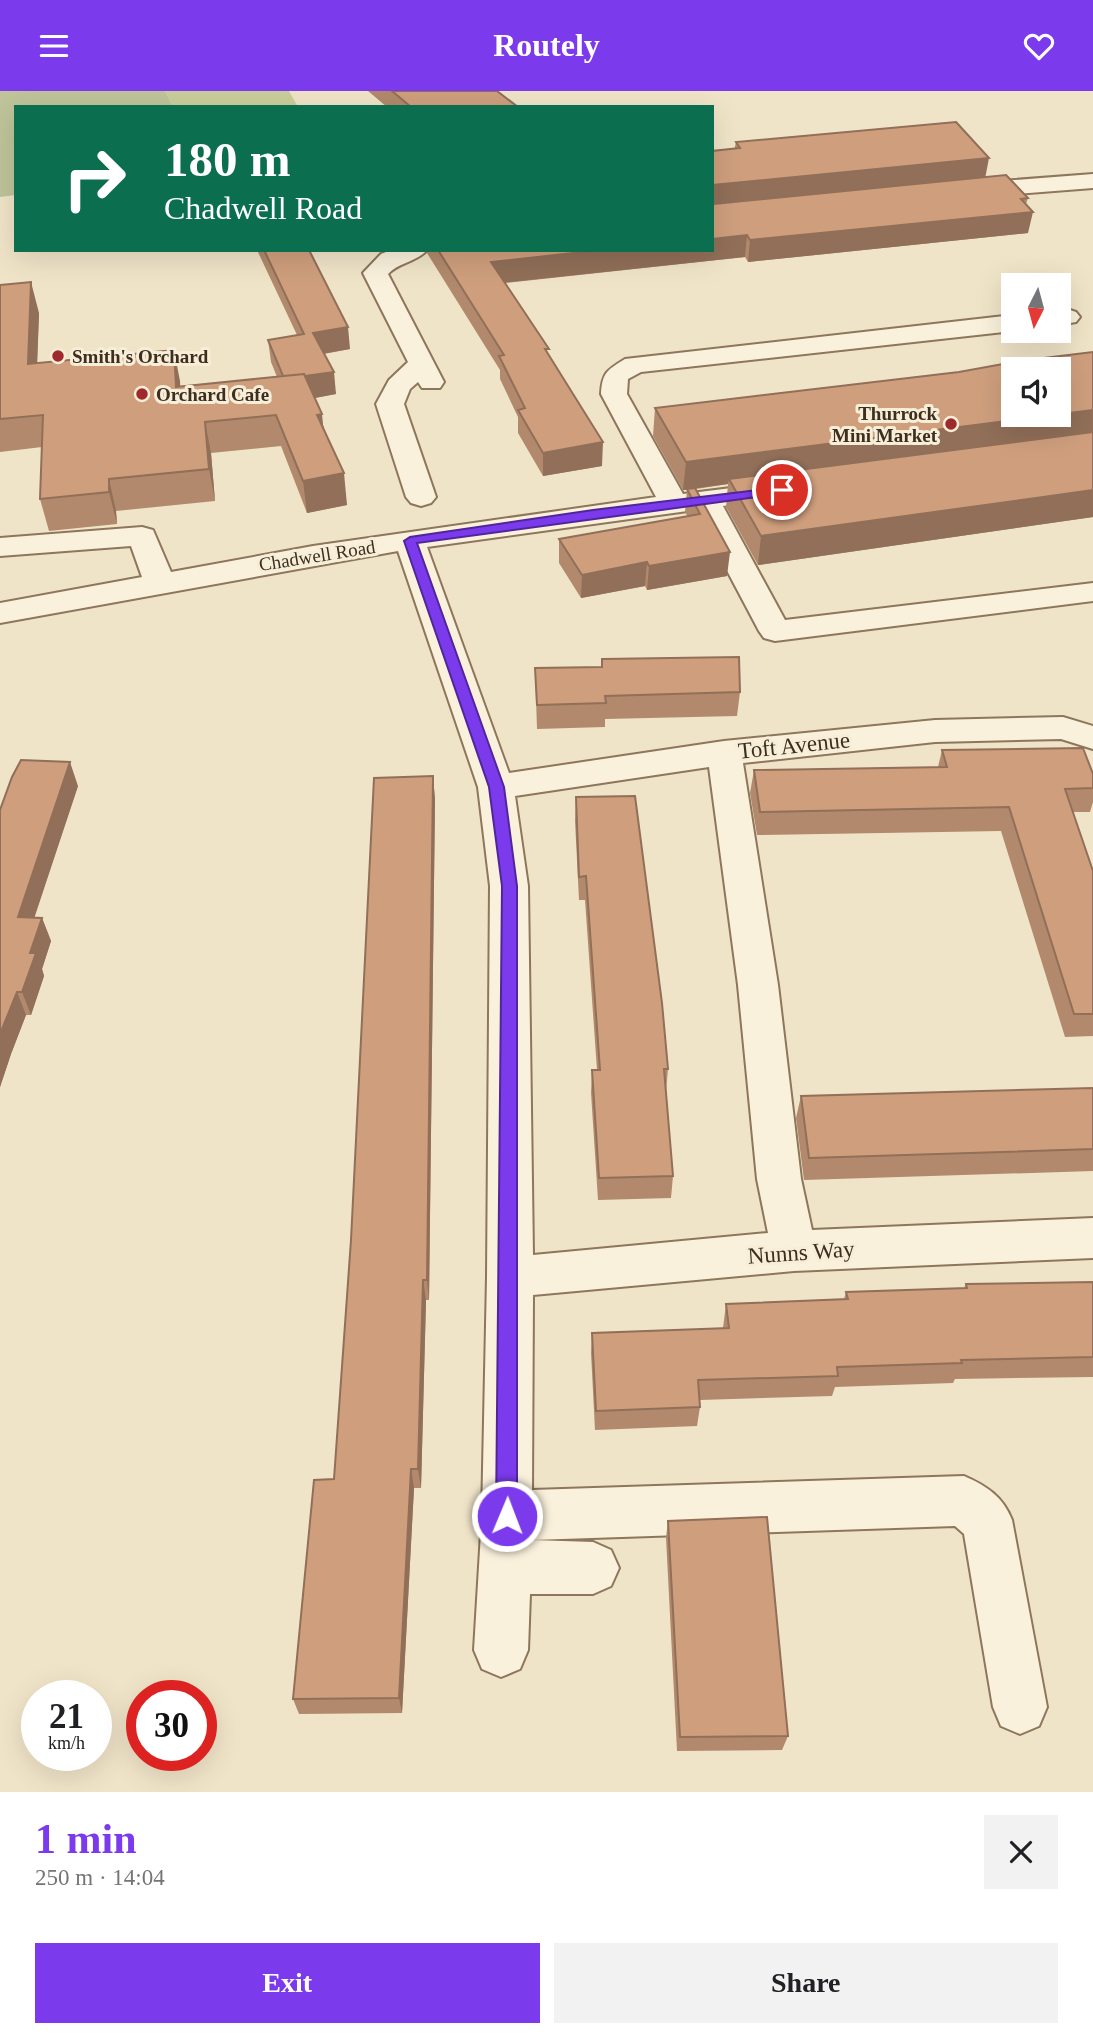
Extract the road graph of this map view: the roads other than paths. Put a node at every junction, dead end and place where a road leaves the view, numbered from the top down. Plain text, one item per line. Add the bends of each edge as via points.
1 (1093, 181) edge
2 (942, 193) edge
3 (363, 252) edge
4 (410, 252) edge
5 (375, 273) junction
6 (1001, 324) edge
7 (801, 488) edge
8 (421, 497) dead end
9 (705, 500) junction
10 (674, 504) junction
11 (410, 541) junction
12 (0, 547) edge
13 (159, 582) junction
14 (1093, 592) edge
15 (0, 614) edge
16 (1093, 738) edge
17 (724, 753) junction
18 (496, 787) junction
19 (1093, 1238) edge
20 (794, 1251) junction
21 (510, 1277) junction
22 (507, 1516) junction
23 (505, 1568) junction
24 (593, 1568) dead end
25 (501, 1650) dead end
26 (1020, 1707) dead end

1 - 2 street
3 - 5 street
4 - 5 street via 389,260
5 - 8 street via 426,373 398,386 390,404
6 - 10 street via 634,365 614,376 614,394
7 - 9 street, Chadwell Road
9 - 10 street, Chadwell Road
9 - 14 street via 775,631
10 - 11 street, Chadwell Road
11 - 13 street, Chadwell Road
11 - 18 street
12 - 13 street via 142,536
13 - 15 street, Chadwell Road
16 - 17 street, Toft Avenue via 1063,728 935,731
17 - 18 street, Toft Avenue
17 - 20 street via 758,985 779,1179
18 - 21 street via 509,886
19 - 20 street, Nunns Way
20 - 21 street, Nunns Way
21 - 22 street
22 - 23 street
22 - 26 street via 964,1501 987,1520
23 - 24 street
23 - 25 street

